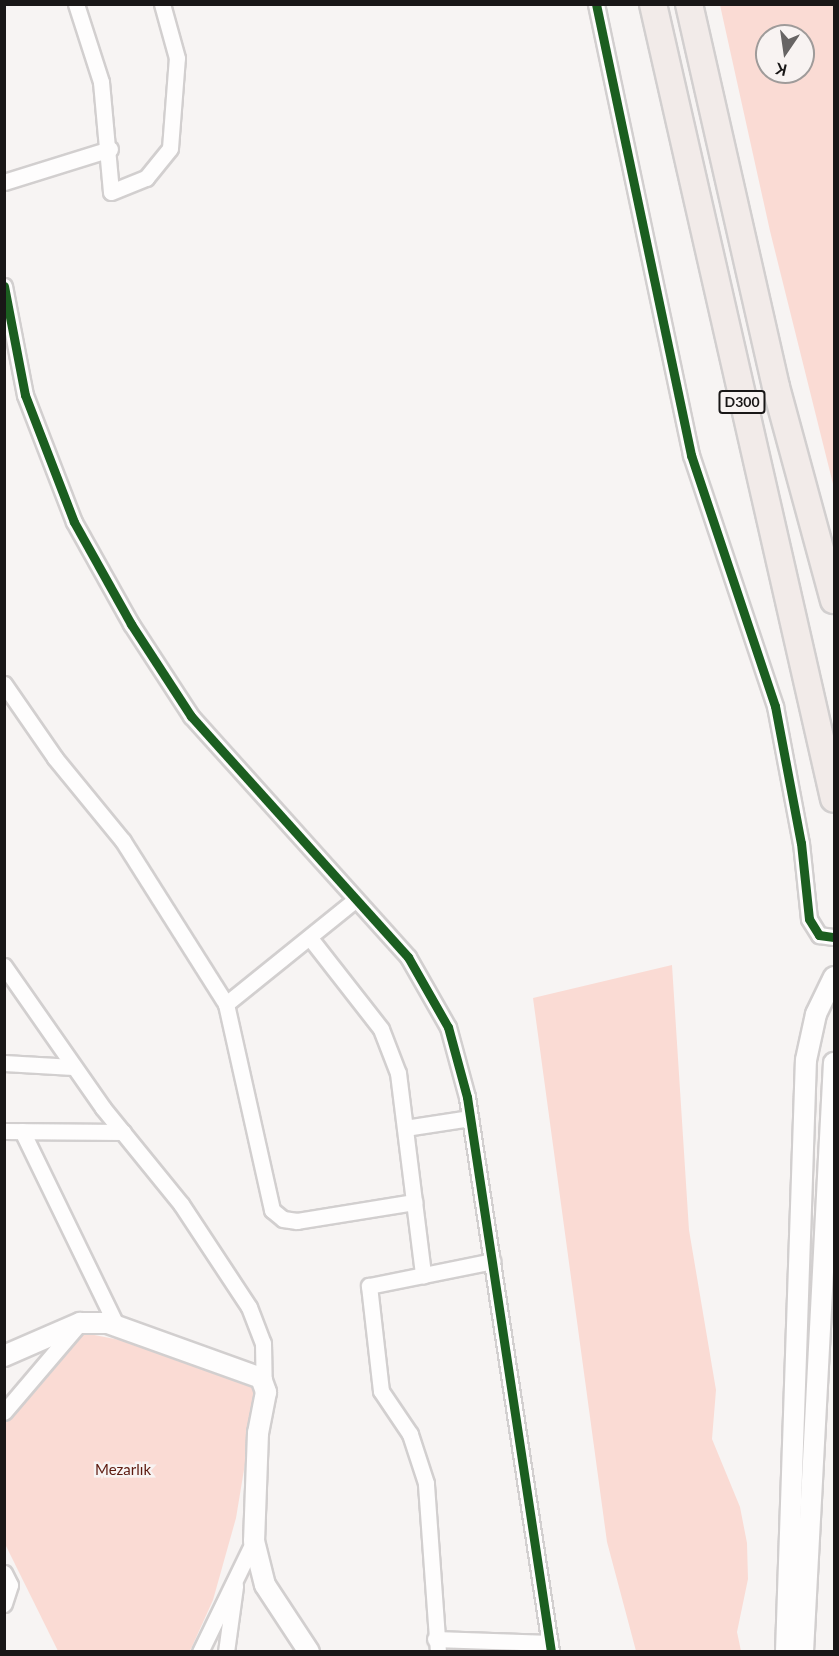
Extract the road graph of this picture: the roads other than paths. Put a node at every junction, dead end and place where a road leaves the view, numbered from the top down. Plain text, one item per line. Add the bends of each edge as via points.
1 (76, 4) edge
2 (162, 4) edge
3 (596, 4) edge
4 (653, 4) edge
5 (689, 4) edge
6 (110, 148) junction
7 (4, 182) edge
8 (4, 286) edge
9 (834, 600) edge
10 (4, 684) edge
11 (834, 799) edge
12 (355, 900) junction
13 (834, 937) edge
14 (310, 938) junction
15 (4, 966) edge
16 (834, 977) edge
17 (226, 1004) junction
18 (4, 1063) edge
19 (834, 1063) edge
20 (73, 1067) junction
21 (470, 1118) junction
22 (405, 1128) junction
23 (4, 1131) edge
24 (22, 1131) junction
25 (123, 1132) junction
26 (414, 1202) junction
27 (493, 1260) junction
28 (423, 1275) junction
29 (80, 1323) junction
30 (116, 1325) junction
31 (4, 1356) edge
32 (264, 1382) junction
33 (4, 1412) edge
34 (254, 1541) junction
35 (4, 1572) edge
36 (237, 1575) junction
37 (4, 1604) edge
38 (437, 1645) edge
39 (551, 1647) edge
40 (201, 1652) edge
41 (226, 1652) edge
42 (309, 1652) edge
43 (786, 1652) edge
44 (802, 1652) edge

1 - 6 street via 101,82
2 - 6 street via 177,58 170,148 146,178 111,192
3 - 13 street via 692,455 776,706 809,919 819,935
4 - 11 highway, D300
5 - 9 highway, D300 via 776,387
6 - 7 street
8 - 12 street via 25,395 74,522 131,624 191,716
10 - 17 street via 55,758 123,841
12 - 14 street
12 - 21 street via 408,957 448,1028
14 - 17 street
14 - 22 street via 381,1029 398,1074
15 - 20 street
16 - 43 street via 816,1014 806,1060
17 - 26 street via 277,1216 297,1221
18 - 20 street
19 - 44 street
20 - 25 street
21 - 22 street
21 - 27 street
22 - 26 street
23 - 24 street
24 - 25 street
24 - 30 street
25 - 32 street via 181,1204 249,1307 263,1343
26 - 28 street
27 - 28 street
27 - 39 street
28 - 38 street via 369,1286 381,1391 410,1434 426,1482
29 - 30 street
29 - 31 street
29 - 33 street
30 - 32 street
32 - 34 street
34 - 36 street
34 - 42 street via 265,1585
35 - 37 street via 10,1585
36 - 40 street
36 - 41 street
38 - 39 street

